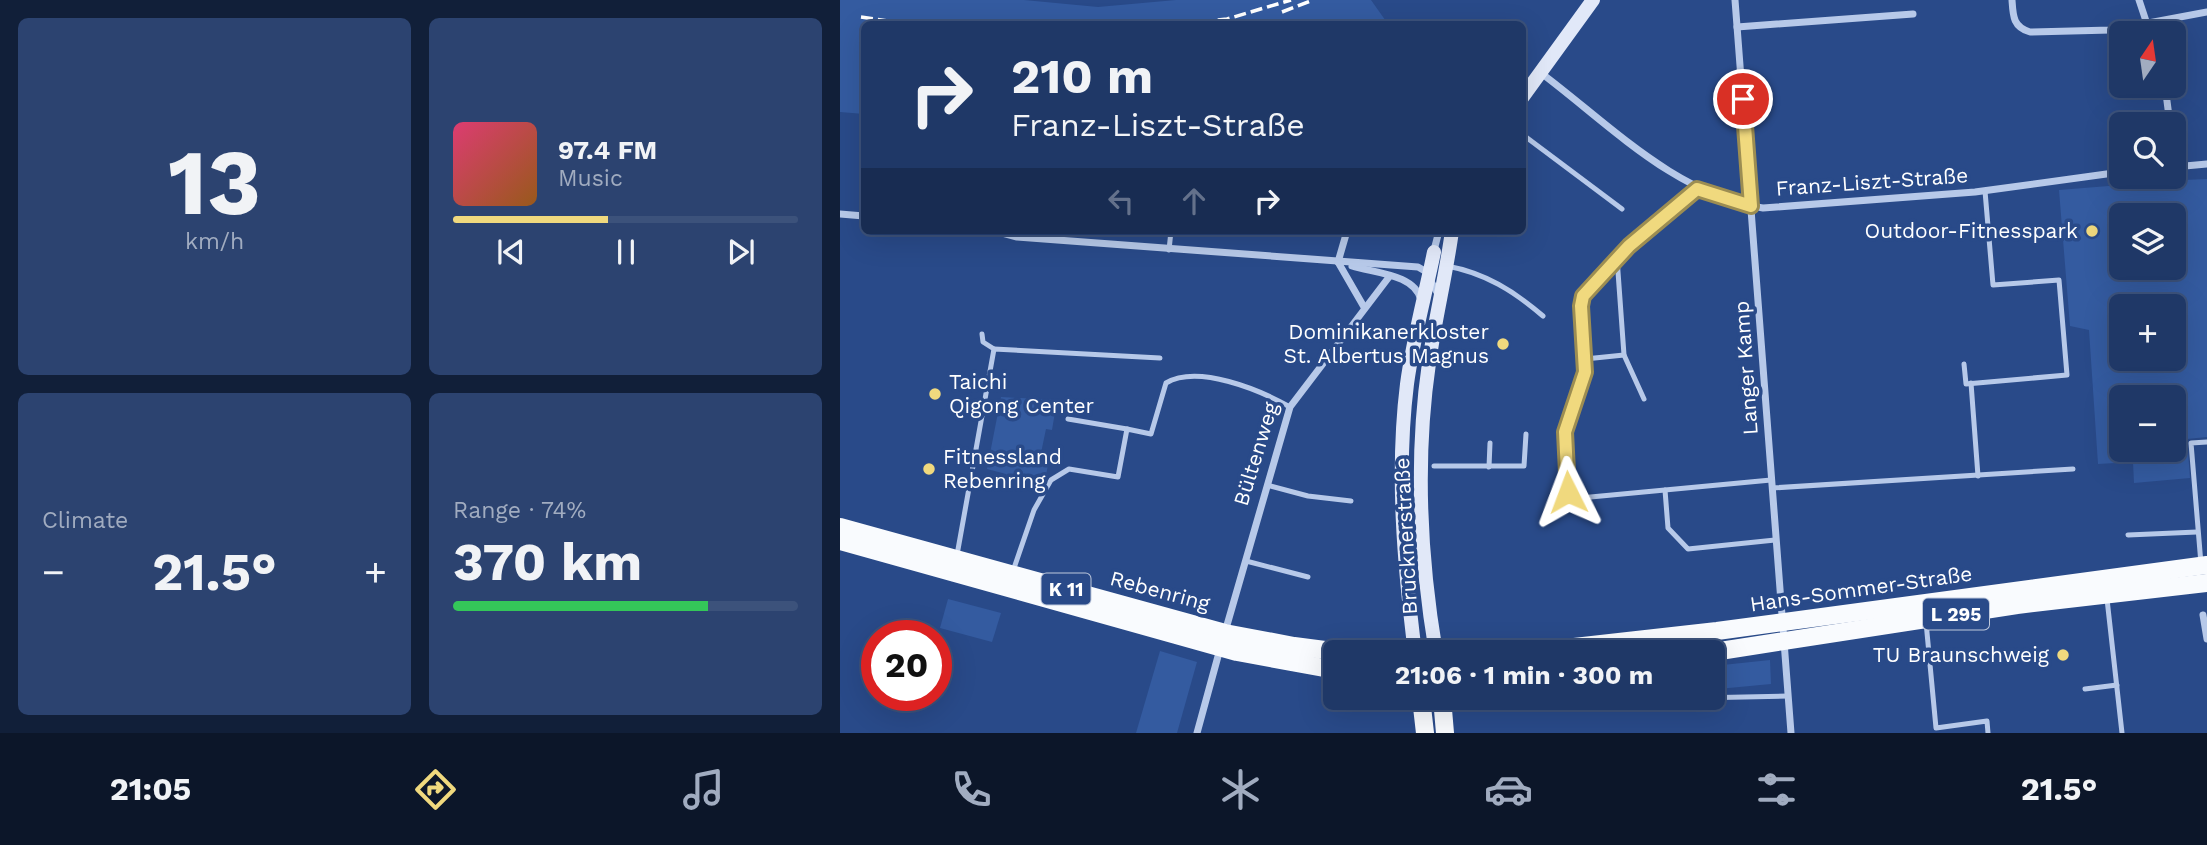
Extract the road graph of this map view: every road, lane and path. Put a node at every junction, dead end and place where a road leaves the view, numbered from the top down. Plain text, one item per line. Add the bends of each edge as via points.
1 (1592, 0) edge
2 (1735, 0) edge
3 (2012, 0) edge
4 (2139, 0) edge
5 (2207, 12) edge
6 (1913, 14) dead end
7 (2145, 21) edge
8 (2157, 21) edge
9 (1737, 27) junction
10 (2109, 30) edge
11 (1541, 73) junction
12 (1526, 93) edge
13 (1526, 137) edge
14 (2207, 164) edge
15 (2186, 166) edge
16 (2109, 174) edge
17 (1697, 189) junction
18 (1985, 191) junction
19 (1751, 206) junction
20 (1622, 209) dead end
21 (840, 214) edge
22 (861, 216) edge
23 (1010, 235) edge
24 (1171, 235) edge
25 (1346, 235) edge
26 (1438, 235) edge
27 (1452, 235) edge
28 (1169, 250) junction
29 (1450, 250) junction
30 (1434, 252) joint
31 (1617, 258) junction
32 (1338, 262) junction
33 (1447, 266) junction
34 (1427, 275) junction
35 (1389, 276) junction
36 (1409, 281) junction
37 (1422, 305) junction
38 (1364, 307) junction
39 (1440, 312) junction
40 (1543, 316) dead end
41 (982, 334) dead end
42 (994, 349) junction
43 (1624, 355) junction
44 (1160, 358) dead end
45 (1585, 359) junction
46 (1964, 364) dead end
47 (1971, 383) junction
48 (1644, 398) dead end
49 (1290, 407) junction
50 (1068, 419) dead end
51 (1127, 429) junction
52 (1525, 434) dead end
53 (2207, 442) edge
54 (1490, 443) dead end
55 (1434, 466) dead end
56 (1489, 467) junction
57 (2073, 469) dead end
58 (1978, 476) junction
59 (1771, 484) junction
60 (1267, 485) junction
61 (1665, 490) junction
62 (1351, 501) dead end
63 (840, 527) edge
64 (2197, 531) junction
65 (2128, 535) dead end
66 (1775, 540) junction
67 (840, 541) edge
68 (1246, 561) junction
69 (955, 565) junction
70 (2204, 565) edge
71 (1012, 574) junction
72 (1308, 577) dead end
73 (2204, 584) edge
74 (2106, 596) junction
75 (2203, 615) dead end
76 (1926, 618) junction
77 (1782, 622) junction
78 (2207, 639) edge
79 (1223, 640) junction
80 (1414, 640) edge
81 (1434, 640) edge
82 (1630, 640) edge
83 (1784, 642) junction
84 (1323, 650) edge
85 (1725, 650) edge
86 (1323, 667) edge
87 (2117, 685) junction
88 (2085, 689) dead end
89 (1788, 696) junction
90 (1725, 697) edge
91 (1422, 710) edge
92 (1444, 710) edge
93 (1197, 733) edge
94 (1425, 733) edge
95 (1445, 733) edge
96 (1791, 733) edge
97 (1988, 733) edge
98 (2122, 733) edge

1 - 11 main road
2 - 9 street, Langer Kamp
3 - 10 street via 2020,29
4 - 7 street
5 - 8 street
6 - 9 street
9 - 19 street, Langer Kamp
11 - 12 main road
11 - 17 street, Franz-Liszt-Straße
13 - 20 lane
14 - 15 street
16 - 18 street, Franz-Liszt-Straße
17 - 19 street, Franz-Liszt-Straße
17 - 31 lane
18 - 19 street, Franz-Liszt-Straße
18 - 47 lane via 1993,285 2059,280 2067,375
19 - 59 street, Langer Kamp
21 - 22 street
23 - 28 street
24 - 28 lane
25 - 32 street
26 - 30 street
27 - 29 main road
28 - 32 street
29 - 33 main road, Brucknerstraße
29 - 34 street via 1440,270
30 - 34 main road
31 - 43 lane
31 - 45 lane via 1583,296
32 - 34 street
32 - 35 street
32 - 38 street
33 - 39 main road, Brucknerstraße
33 - 40 lane via 1476,272 1524,299
34 - 36 street
34 - 37 main road, Brucknerstraße
34 - 39 street via 1439,297
35 - 36 street
35 - 38 street, Bültenweg
36 - 37 street via 1417,288
37 - 80 main road, Brucknerstraße via 1407,386 1403,456
38 - 49 street, Bültenweg
39 - 81 main road, Brucknerstraße via 1429,362 1420,481
41 - 42 lane via 983,342
42 - 44 lane
42 - 69 lane
43 - 45 lane
43 - 48 lane
45 - 61 lane via 1565,432 1568,492 1580,498
46 - 47 lane via 1966,384
47 - 58 lane
49 - 51 lane via 1265,393 1218,380 1175,377 1166,383 1151,434
49 - 60 street, Bültenweg
50 - 51 lane
51 - 71 lane via 1118,477 1069,469 1051,480 1034,510
52 - 56 lane via 1524,466
53 - 64 lane via 2191,443
54 - 56 lane
55 - 56 lane
57 - 58 lane
58 - 59 lane
59 - 61 lane
59 - 66 street, Langer Kamp
60 - 62 lane
60 - 68 street, Bültenweg
61 - 66 lane via 1668,528 1688,549
63 - 69 main road, Rebenring / K 11
64 - 65 lane
64 - 70 lane
66 - 77 street, Langer Kamp
67 - 69 main road, Rebenring / K 11
68 - 72 lane
68 - 79 street, Bültenweg
69 - 71 main road, Rebenring / K 11
69 - 79 main road, Rebenring / K 11
70 - 73 lane
70 - 77 main road, Hans-Sommer-Straße / L 295
71 - 79 main road, Rebenring / K 11
73 - 74 main road, Hans-Sommer-Straße / L 295
74 - 76 main road, Hans-Sommer-Straße / L 295
74 - 87 lane
75 - 78 street
76 - 83 main road, Hans-Sommer-Straße / L 295
76 - 97 lane via 1936,728 1987,721
77 - 82 main road, Hans-Sommer-Straße / L 295
77 - 83 street, Langer Kamp
79 - 84 main road, Rebenring / K 11
79 - 86 main road, Rebenring / K 11
79 - 93 street, Bültenweg
83 - 85 main road, Hans-Sommer-Straße / L 295
83 - 89 street, Langer Kamp
87 - 88 lane
87 - 98 lane
89 - 90 lane
89 - 96 street, Langer Kamp
91 - 94 main road
92 - 95 main road

